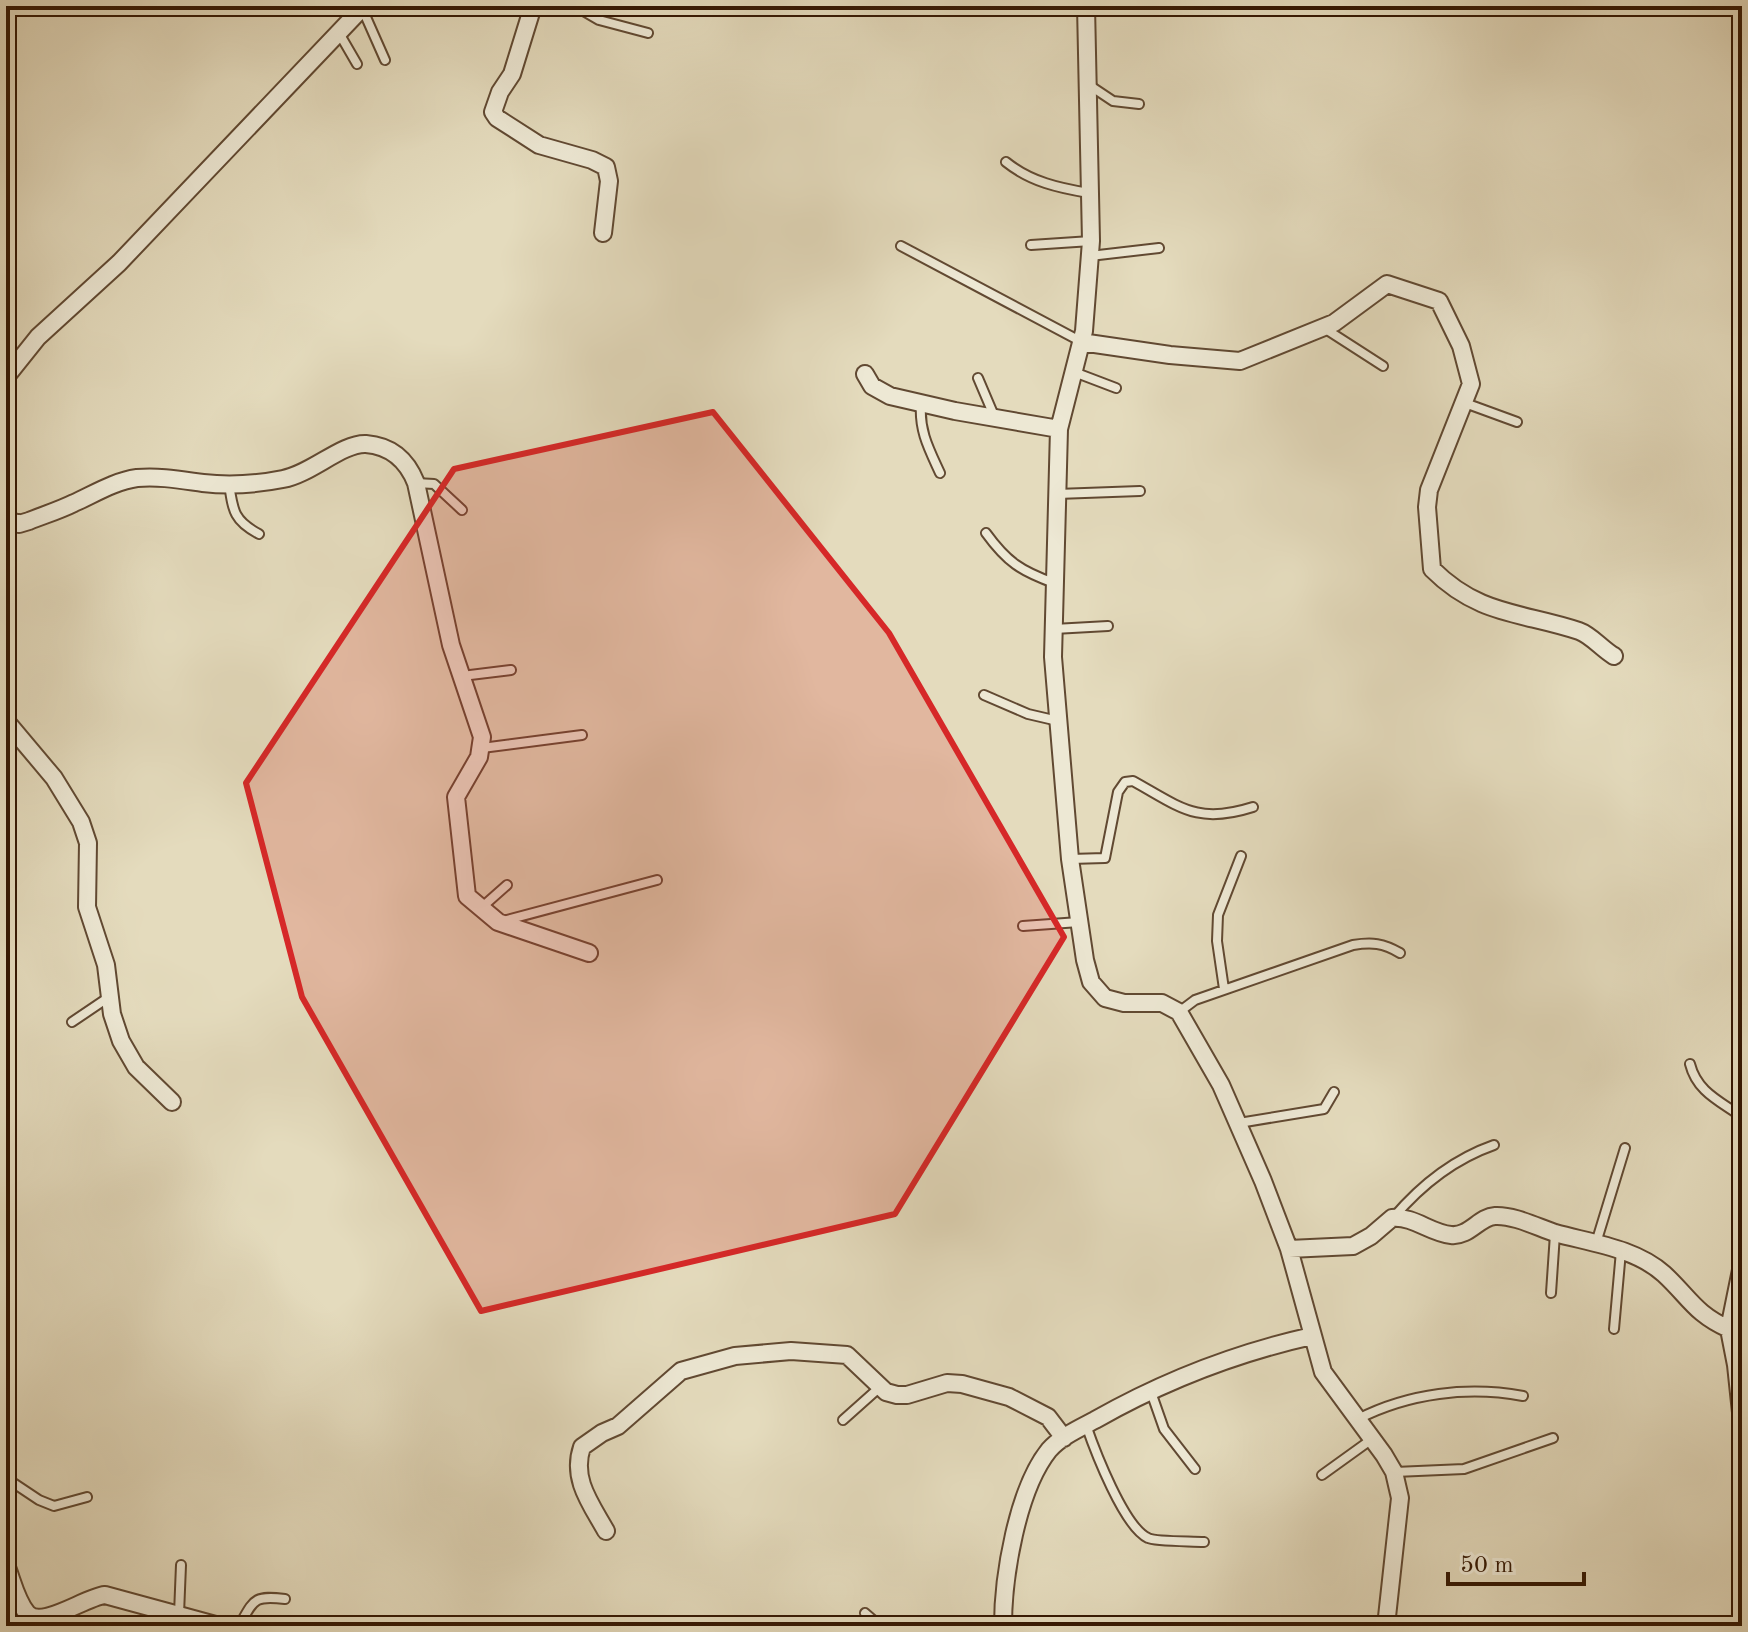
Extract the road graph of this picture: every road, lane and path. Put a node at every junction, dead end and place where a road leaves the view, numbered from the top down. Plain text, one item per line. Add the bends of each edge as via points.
1 (533, 6) edge
2 (575, 6) edge
3 (1086, 6) edge
4 (363, 7) edge
5 (339, 32) junction
6 (648, 33) dead end
7 (385, 60) dead end
8 (357, 64) dead end
9 (1089, 85) junction
10 (1139, 104) dead end
11 (1006, 162) dead end
12 (1090, 193) junction
13 (603, 233) dead end
14 (1031, 245) dead end
15 (901, 246) dead end
16 (1090, 248) junction
17 (1159, 248) dead end
18 (1323, 327) junction
19 (1081, 342) junction
20 (1383, 366) dead end
21 (1073, 372) junction
22 (865, 374) dead end
23 (6, 377) edge
24 (978, 378) dead end
25 (1116, 388) dead end
26 (921, 403) junction
27 (1465, 403) junction
28 (996, 418) junction
29 (1517, 422) dead end
30 (1059, 429) junction
31 (940, 473) dead end
32 (229, 483) junction
33 (416, 483) junction
34 (1140, 491) dead end
35 (1056, 494) junction
36 (462, 510) dead end
37 (6, 519) edge
38 (986, 533) dead end
39 (259, 534) dead end
40 (1054, 583) junction
41 (1108, 626) dead end
42 (1054, 629) junction
43 (1614, 656) dead end
44 (511, 670) dead end
45 (462, 676) junction
46 (984, 695) dead end
47 (6, 721) edge
48 (1058, 721) junction
49 (582, 735) dead end
50 (482, 748) junction
51 (1253, 807) dead end
52 (1241, 856) dead end
53 (1070, 859) junction
54 (657, 880) dead end
55 (507, 885) dead end
56 (481, 909) junction
57 (498, 922) junction
58 (1079, 922) junction
59 (1023, 926) dead end
60 (589, 953) dead end
61 (1400, 953) dead end
62 (1224, 989) junction
63 (109, 997) junction
64 (1179, 1012) junction
65 (72, 1022) dead end
66 (1690, 1064) dead end
67 (1334, 1092) dead end
68 (172, 1102) dead end
69 (1742, 1117) edge
70 (1238, 1124) junction
71 (1494, 1145) dead end
72 (1625, 1148) dead end
73 (1392, 1218) junction
74 (1556, 1233) junction
75 (1596, 1243) junction
76 (1289, 1249) junction
77 (1621, 1251) junction
78 (1742, 1265) edge
79 (1551, 1293) dead end
80 (1614, 1329) dead end
81 (1729, 1329) junction
82 (1312, 1336) junction
83 (1737, 1348) edge
84 (880, 1387) junction
85 (1151, 1392) junction
86 (1523, 1396) dead end
87 (843, 1420) dead end
88 (1357, 1420) junction
89 (1742, 1422) edge
90 (1086, 1425) junction
91 (1064, 1438) junction
92 (1553, 1438) dead end
93 (1372, 1439) junction
94 (1195, 1469) dead end
95 (1394, 1472) junction
96 (1322, 1475) dead end
97 (6, 1478) edge
98 (87, 1497) dead end
99 (606, 1531) dead end
100 (1204, 1542) dead end
101 (6, 1565) edge
102 (181, 1565) dead end
103 (285, 1599) dead end
104 (865, 1613) dead end
105 (179, 1615) junction
106 (211, 1625) edge
107 (239, 1626) edge
108 (880, 1626) edge
109 (1003, 1626) edge
110 (1386, 1626) edge

1 - 13 street via 512,74 493,112 539,145 606,167
2 - 6 lane via 599,20
3 - 9 street
4 - 5 street
4 - 7 lane
5 - 8 lane
5 - 23 street via 119,263 38,337
9 - 10 lane via 1113,101
9 - 12 street
11 - 12 lane via 1037,181
12 - 16 street
14 - 16 lane
15 - 19 lane
16 - 17 lane
16 - 19 street
18 - 19 street via 1240,361
18 - 20 lane
18 - 27 street via 1387,284 1439,301 1465,360 1471,384
19 - 21 street
21 - 25 lane
21 - 30 street
22 - 26 street via 879,392
24 - 28 lane
26 - 28 street
26 - 31 lane via 923,437
27 - 29 lane
27 - 43 street via 1429,490 1432,569 1496,611 1582,632
28 - 30 street
30 - 35 street
32 - 33 street via 286,479 363,444 402,458
32 - 37 street via 129,480 29,521
32 - 39 lane via 241,525
33 - 36 lane via 434,484
33 - 45 street
34 - 35 lane
35 - 40 street
38 - 40 lane via 1004,558
40 - 42 street
41 - 42 lane
42 - 48 street
44 - 45 lane
45 - 50 street
46 - 48 lane
47 - 63 street via 54,778 86,835 87,907 106,965
48 - 53 street
49 - 50 lane
50 - 56 street via 459,789 456,809 467,896
51 - 53 lane via 1220,816 1193,813 1133,781 1125,782 1118,792 1105,858
52 - 62 lane via 1218,915
53 - 58 street
54 - 57 lane
55 - 56 lane
56 - 57 street
57 - 60 street
58 - 59 lane
58 - 64 street via 1091,982 1105,998 1162,1003
61 - 62 lane via 1373,942 1353,945
62 - 64 lane
63 - 65 lane
63 - 68 street via 128,1054
64 - 70 street
66 - 69 lane via 1704,1090
67 - 70 lane via 1324,1109
70 - 76 street
71 - 73 lane via 1466,1155
72 - 75 lane
73 - 74 street via 1453,1235 1496,1216
73 - 76 street via 1353,1246
74 - 75 street
74 - 79 lane
75 - 77 street
76 - 82 street
77 - 80 lane
77 - 81 street via 1664,1274 1701,1313
78 - 81 street
81 - 83 street
82 - 85 street via 1228,1359
82 - 88 street via 1323,1372
83 - 89 street
84 - 87 lane
84 - 91 street via 897,1395 947,1383 985,1390 1048,1417
84 - 99 street via 840,1352 735,1356 681,1371 618,1426 582,1447 580,1483
85 - 90 street
85 - 94 lane via 1164,1429
86 - 88 lane via 1495,1391 1433,1395
88 - 93 street
90 - 91 street
90 - 100 lane via 1104,1475 1135,1528 1150,1539
91 - 109 street via 1045,1457 1011,1542
92 - 95 lane via 1464,1469
93 - 95 street
93 - 96 lane
95 - 110 street via 1400,1498
97 - 98 lane via 54,1506
101 - 105 street via 31,1617 51,1616 105,1595
102 - 105 lane
103 - 107 lane via 255,1600
104 - 108 lane
105 - 106 street

